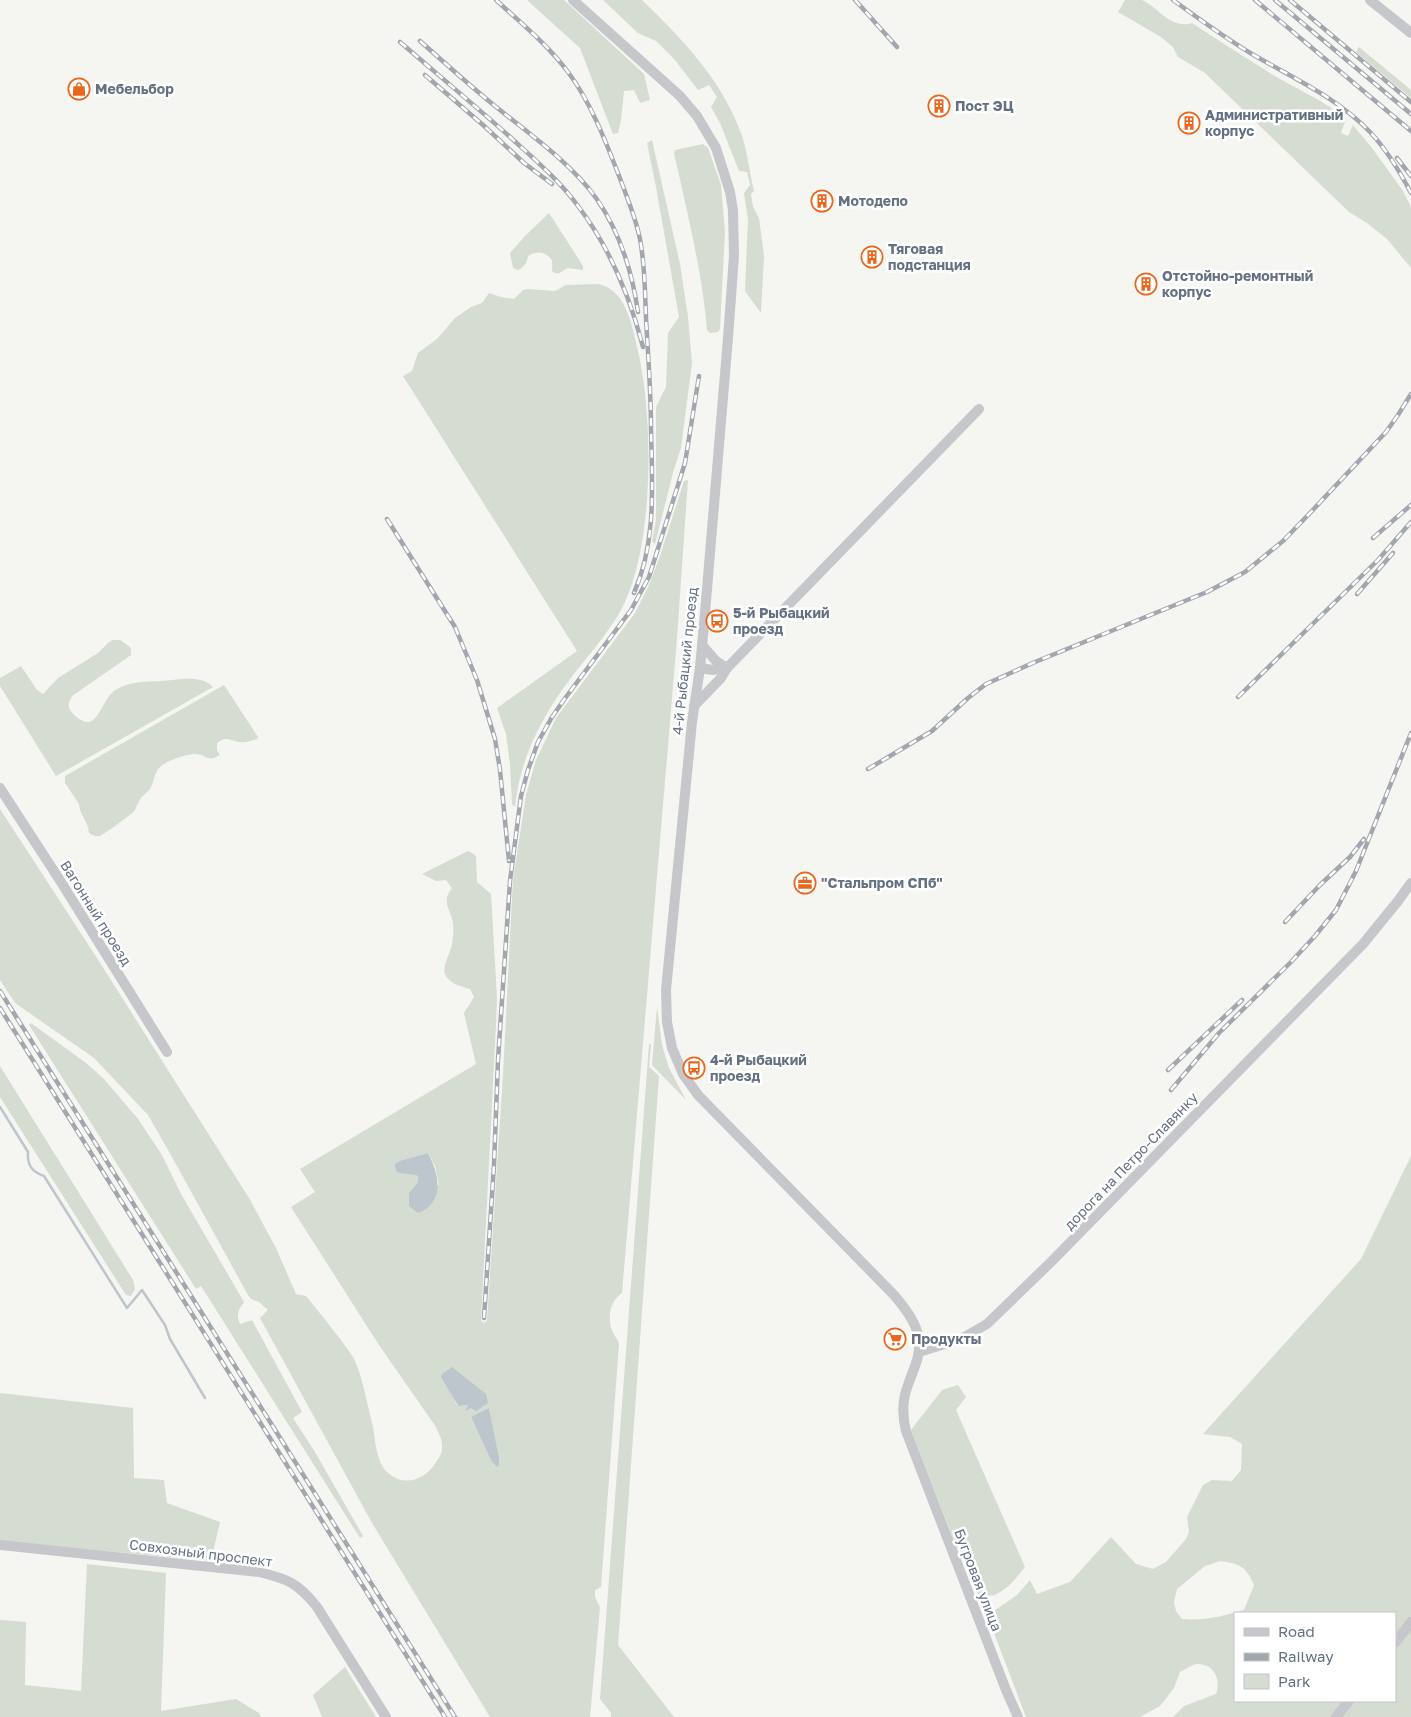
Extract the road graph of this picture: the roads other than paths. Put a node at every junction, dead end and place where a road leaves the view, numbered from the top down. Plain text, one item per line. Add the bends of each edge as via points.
1 (573, 0) edge
2 (1370, 0) edge
3 (1411, 34) edge
4 (979, 409) dead end
5 (702, 645) junction
6 (700, 668) junction
7 (727, 668) junction
8 (694, 706) junction
9 (0, 788) edge
10 (1411, 883) edge
11 (167, 1052) dead end
12 (919, 1352) junction
13 (0, 1545) edge
14 (1411, 1622) edge
15 (1396, 1642) edge
16 (1348, 1702) edge
17 (386, 1717) edge
18 (1018, 1717) edge
19 (1336, 1717) edge

1 - 5 street, 4-й Рыбацкий проезд via 680,96 697,116 716,148 730,192 733,265
2 - 3 street
4 - 7 street
5 - 6 street, 4-й Рыбацкий проезд
5 - 7 street
6 - 7 street
6 - 8 street, 4-й Рыбацкий проезд
7 - 8 street
8 - 12 street, 4-й Рыбацкий проезд via 666,990 672,1048 683,1074 708,1107 894,1295 915,1327
9 - 11 street, Вагонный проезд
10 - 12 street, дорога на Петро-Славянку via 1362,944 987,1324 961,1339
12 - 18 street, Бугровая улица via 907,1387 903,1421
13 - 17 street, Совхозный проспект via 259,1572 293,1582 317,1607
14 - 15 street
16 - 19 street

